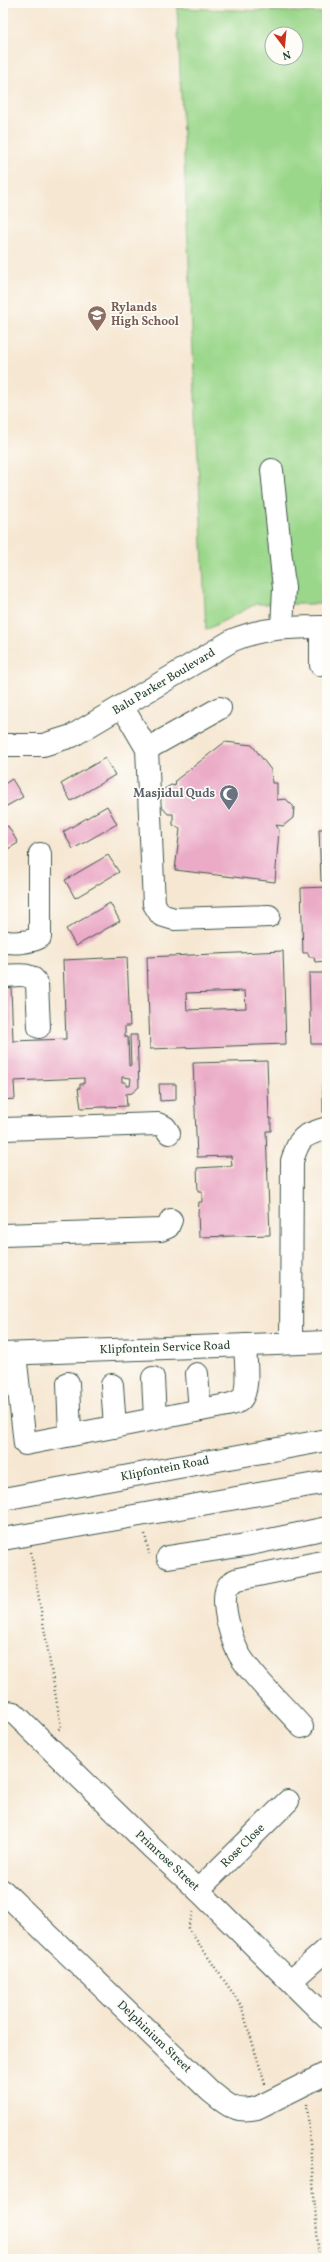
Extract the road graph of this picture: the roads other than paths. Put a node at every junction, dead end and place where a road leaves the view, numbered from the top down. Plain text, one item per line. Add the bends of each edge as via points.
1 (272, 470) dead end
2 (324, 627) edge
3 (282, 628) junction
4 (321, 665) dead end
5 (122, 706) junction
6 (220, 708) dead end
7 (3, 745) edge
8 (147, 749) junction
9 (40, 854) dead end
10 (268, 916) dead end
11 (3, 941) edge
12 (3, 976) edge
13 (39, 1027) dead end
14 (327, 1128) edge
15 (3, 1129) edge
16 (168, 1134) dead end
17 (171, 1220) dead end
18 (3, 1235) edge
19 (327, 1342) edge
20 (291, 1343) junction
21 (245, 1345) junction
22 (9, 1354) edge
23 (197, 1374) dead end
24 (153, 1378) dead end
25 (68, 1383) dead end
26 (112, 1385) dead end
27 (200, 1410) junction
28 (155, 1419) junction
29 (115, 1427) junction
30 (70, 1435) junction
31 (327, 1440) edge
32 (327, 1482) edge
33 (7, 1495) edge
34 (327, 1528) edge
35 (3, 1539) edge
36 (168, 1557) dead end
37 (327, 1561) edge
38 (3, 1711) edge
39 (302, 1727) dead end
40 (288, 1801) dead end
41 (198, 1890) junction
42 (3, 1891) edge
43 (327, 1949) edge
44 (291, 1981) junction
45 (327, 2018) edge
46 (327, 2073) edge

1 - 3 street via 284,588
2 - 3 street, Balu Parker Boulevard
2 - 4 street
3 - 5 street, Balu Parker Boulevard via 250,633 233,640
5 - 7 street, Balu Parker Boulevard via 72,736 58,741
5 - 8 street
6 - 8 street
8 - 10 street via 152,897 156,910 167,918 174,919
9 - 11 street via 40,936 36,939
12 - 13 street via 25,975 35,980
14 - 20 street via 309,1134 298,1142 292,1161
15 - 16 street via 158,1124 165,1127
17 - 18 street via 168,1227 162,1230
19 - 20 street, Klipfontein Service Road
20 - 21 street, Klipfontein Service Road
21 - 22 street, Klipfontein Service Road
21 - 27 street via 246,1384 245,1393 240,1401
22 - 30 street via 25,1444
23 - 27 street
24 - 28 street
25 - 30 street
26 - 29 street
27 - 28 street
28 - 29 street
29 - 30 street
31 - 33 street, Klipfontein Road
32 - 35 street
34 - 36 street via 245,1545
37 - 39 street via 238,1579 231,1582 225,1596 226,1612 239,1654
38 - 41 street, Primrose Street via 14,1713
40 - 41 street, Rose Close
41 - 44 street, Primrose Street
42 - 46 street, Delphinium Street via 233,2109 257,2108
43 - 44 street
44 - 45 street, Primrose Street

